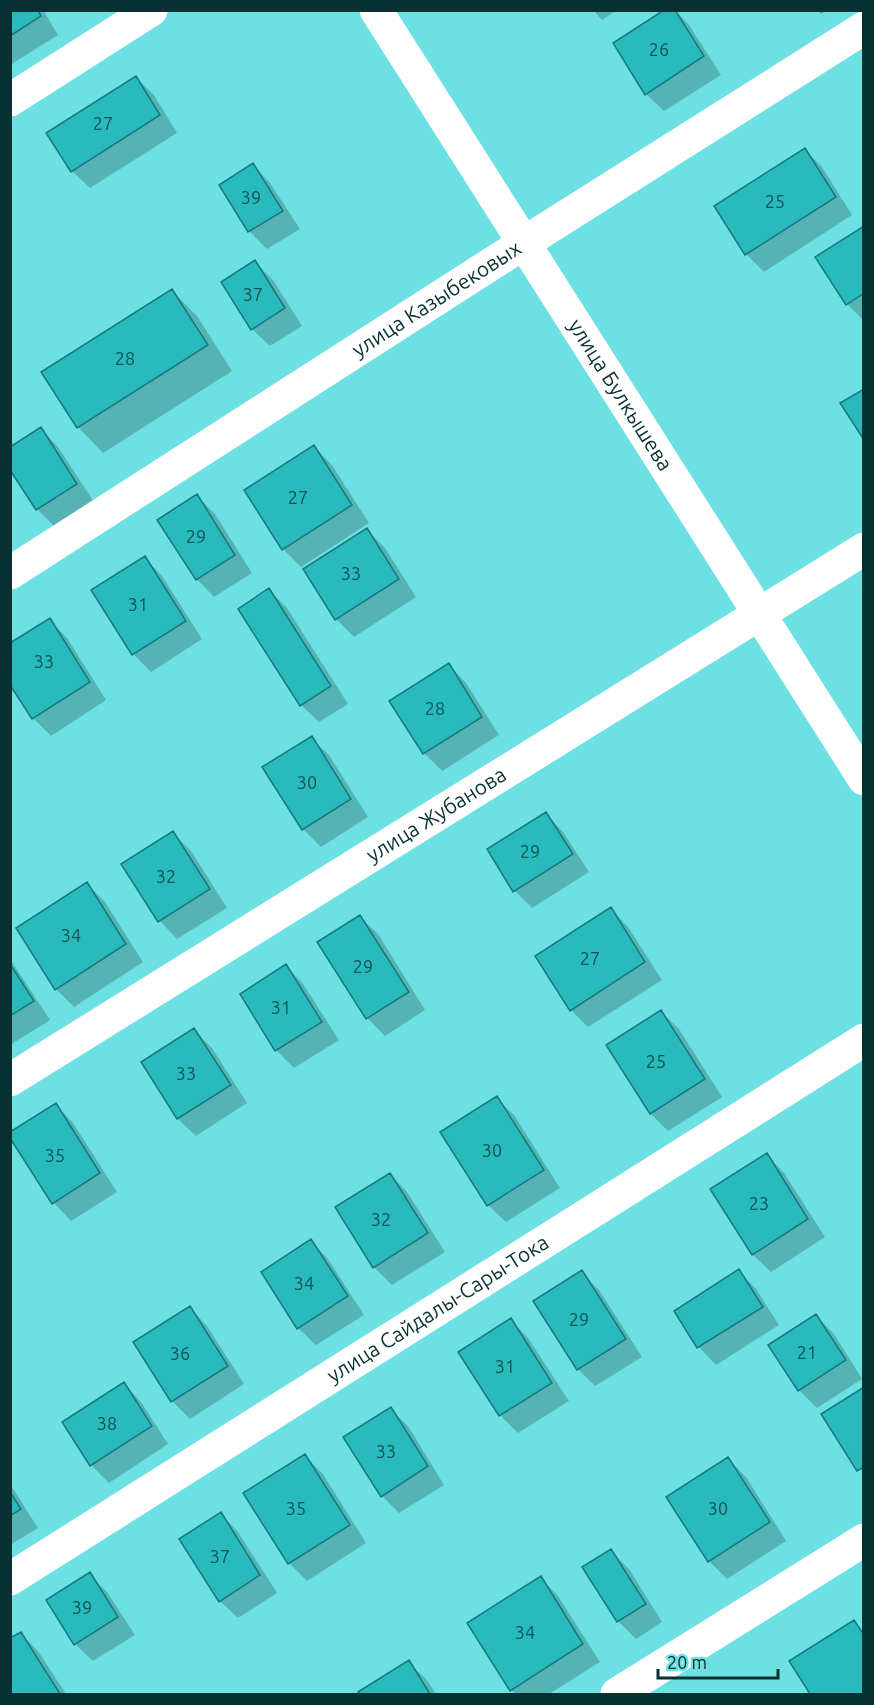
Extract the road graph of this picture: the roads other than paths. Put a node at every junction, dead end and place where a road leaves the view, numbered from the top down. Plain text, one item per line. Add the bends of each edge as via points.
1 (151, 10) edge
2 (376, 10) edge
3 (864, 28) edge
4 (10, 100) edge
5 (524, 243) junction
6 (864, 549) edge
7 (10, 573) edge
8 (759, 615) junction
9 (864, 779) edge
10 (864, 1040) edge
11 (10, 1080) edge
12 (864, 1539) edge
13 (10, 1579) edge
14 (617, 1695) edge

1 - 4 street
2 - 5 street, улица Булкышева
3 - 5 street, улица Казыбековых
5 - 7 street, улица Казыбековых
5 - 8 street, улица Булкышева
6 - 8 street, улица Жубанова
8 - 9 street, улица Булкышева
8 - 11 street, улица Жубанова
10 - 13 street, улица Сайдалы-Сары-Тока
12 - 14 street

